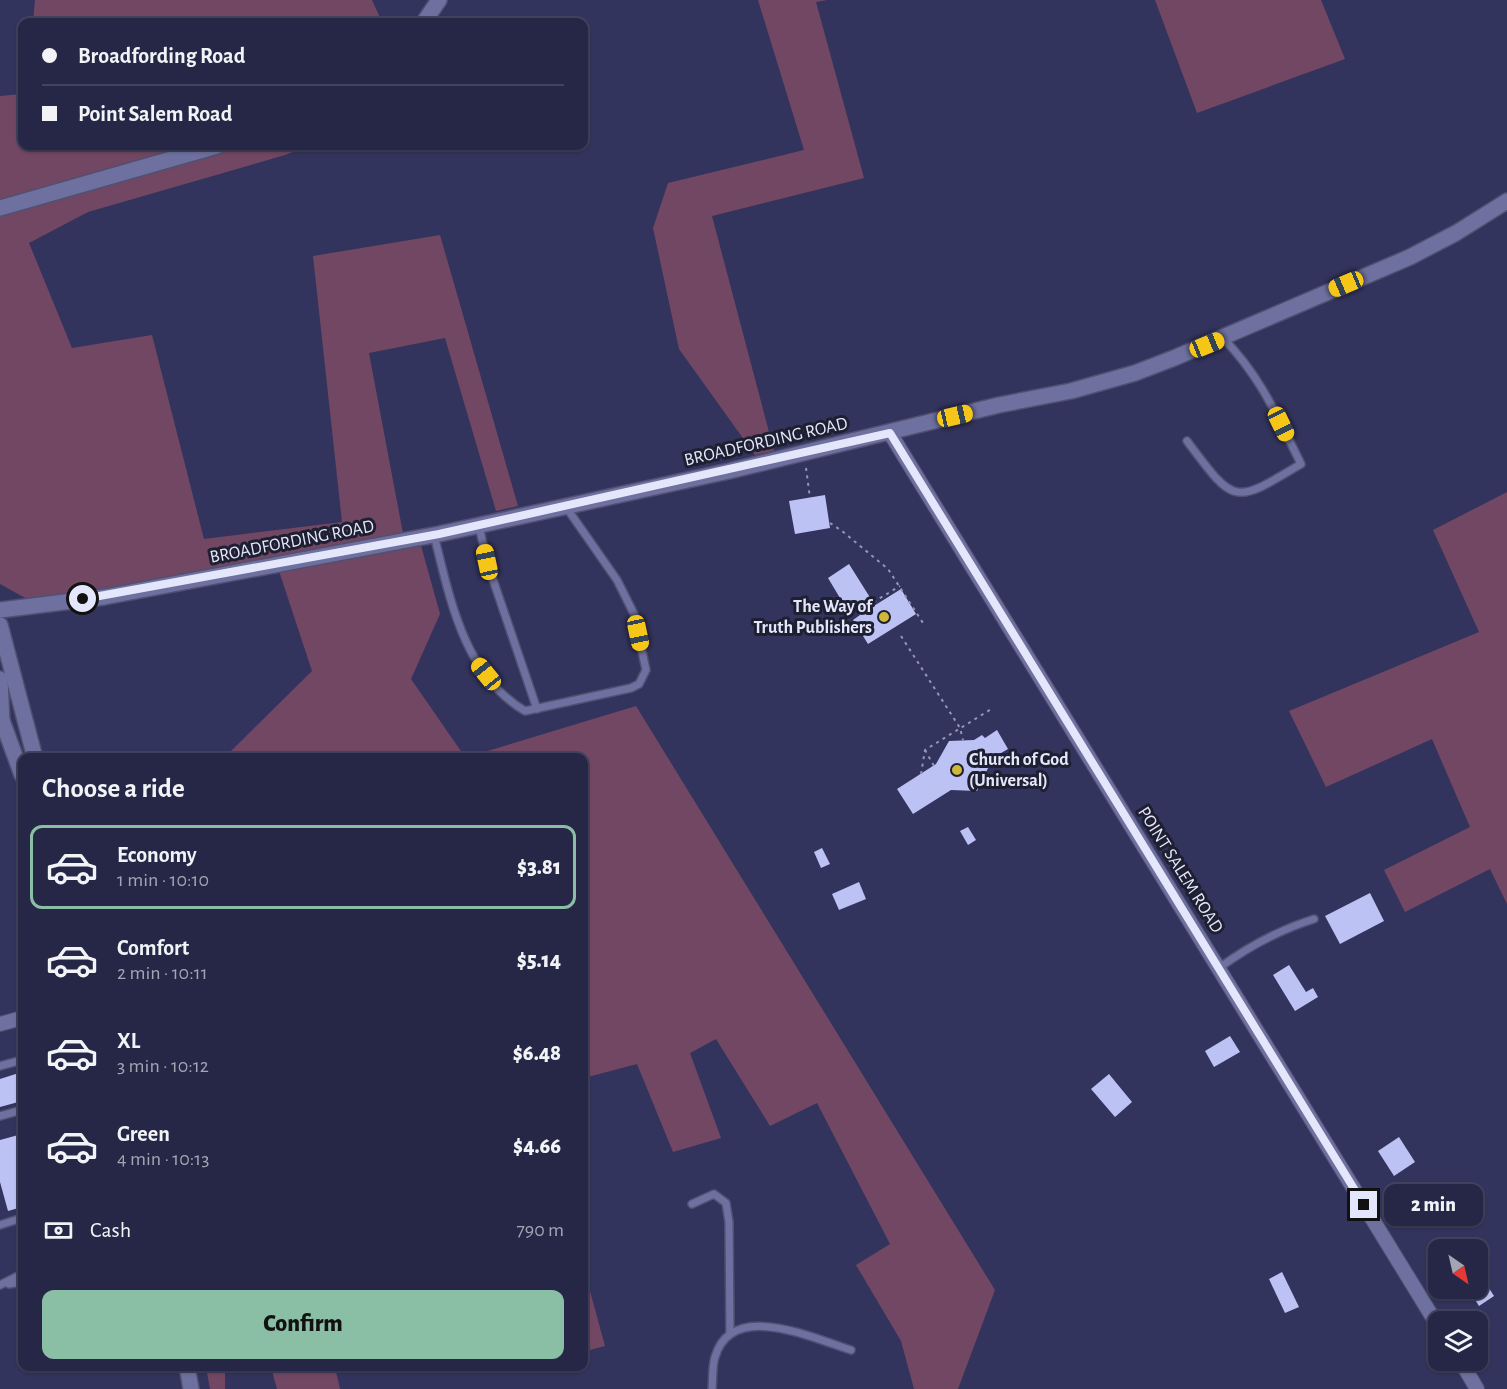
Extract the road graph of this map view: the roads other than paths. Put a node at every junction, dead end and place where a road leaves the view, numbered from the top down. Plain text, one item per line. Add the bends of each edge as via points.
1 (439, 0) edge
2 (427, 18) edge
3 (203, 150) edge
4 (1507, 201) edge
5 (0, 208) edge
6 (1223, 338) junction
7 (890, 433) junction
8 (1187, 441) dead end
9 (566, 507) junction
10 (479, 526) junction
11 (434, 535) junction
12 (0, 610) edge
13 (0, 625) edge
14 (0, 679) edge
15 (537, 709) junction
16 (1, 719) edge
17 (34, 753) edge
18 (18, 765) edge
19 (1314, 919) dead end
20 (1219, 968) junction
21 (18, 1019) edge
22 (0, 1024) edge
23 (18, 1061) edge
24 (0, 1066) edge
25 (18, 1111) edge
26 (0, 1116) edge
27 (692, 1204) dead end
28 (18, 1219) edge
29 (0, 1225) edge
30 (18, 1276) edge
31 (18, 1283) edge
32 (0, 1285) edge
33 (1429, 1311) edge
34 (730, 1334) junction
35 (851, 1350) dead end
36 (188, 1371) edge
37 (1466, 1371) edge
38 (191, 1389) edge
39 (712, 1389) edge
40 (1477, 1389) edge

1 - 2 street
3 - 5 street
4 - 6 street, BROADFORDING ROAD via 1410,257
6 - 7 street, BROADFORDING ROAD via 1135,373
6 - 8 lane via 1261,384 1301,464 1258,490 1234,492 1211,473
7 - 9 street, BROADFORDING ROAD
7 - 20 street, POINT SALEM ROAD
9 - 10 street, BROADFORDING ROAD
9 - 15 lane via 616,580 634,614 646,669 639,684 631,688
10 - 11 street, BROADFORDING ROAD
10 - 15 lane via 487,562
11 - 12 street, BROADFORDING ROAD via 104,597
11 - 15 lane via 449,596 472,657 516,706 525,711
13 - 17 street
14 - 16 street
16 - 18 street
19 - 20 lane via 1286,928
20 - 33 street, POINT SALEM ROAD
21 - 22 street
23 - 24 lane
25 - 26 lane
27 - 34 lane via 714,1194 726,1203
28 - 29 lane
30 - 32 lane
31 - 32 lane
34 - 35 lane via 757,1324
34 - 39 lane via 715,1357
36 - 38 street
37 - 40 street

